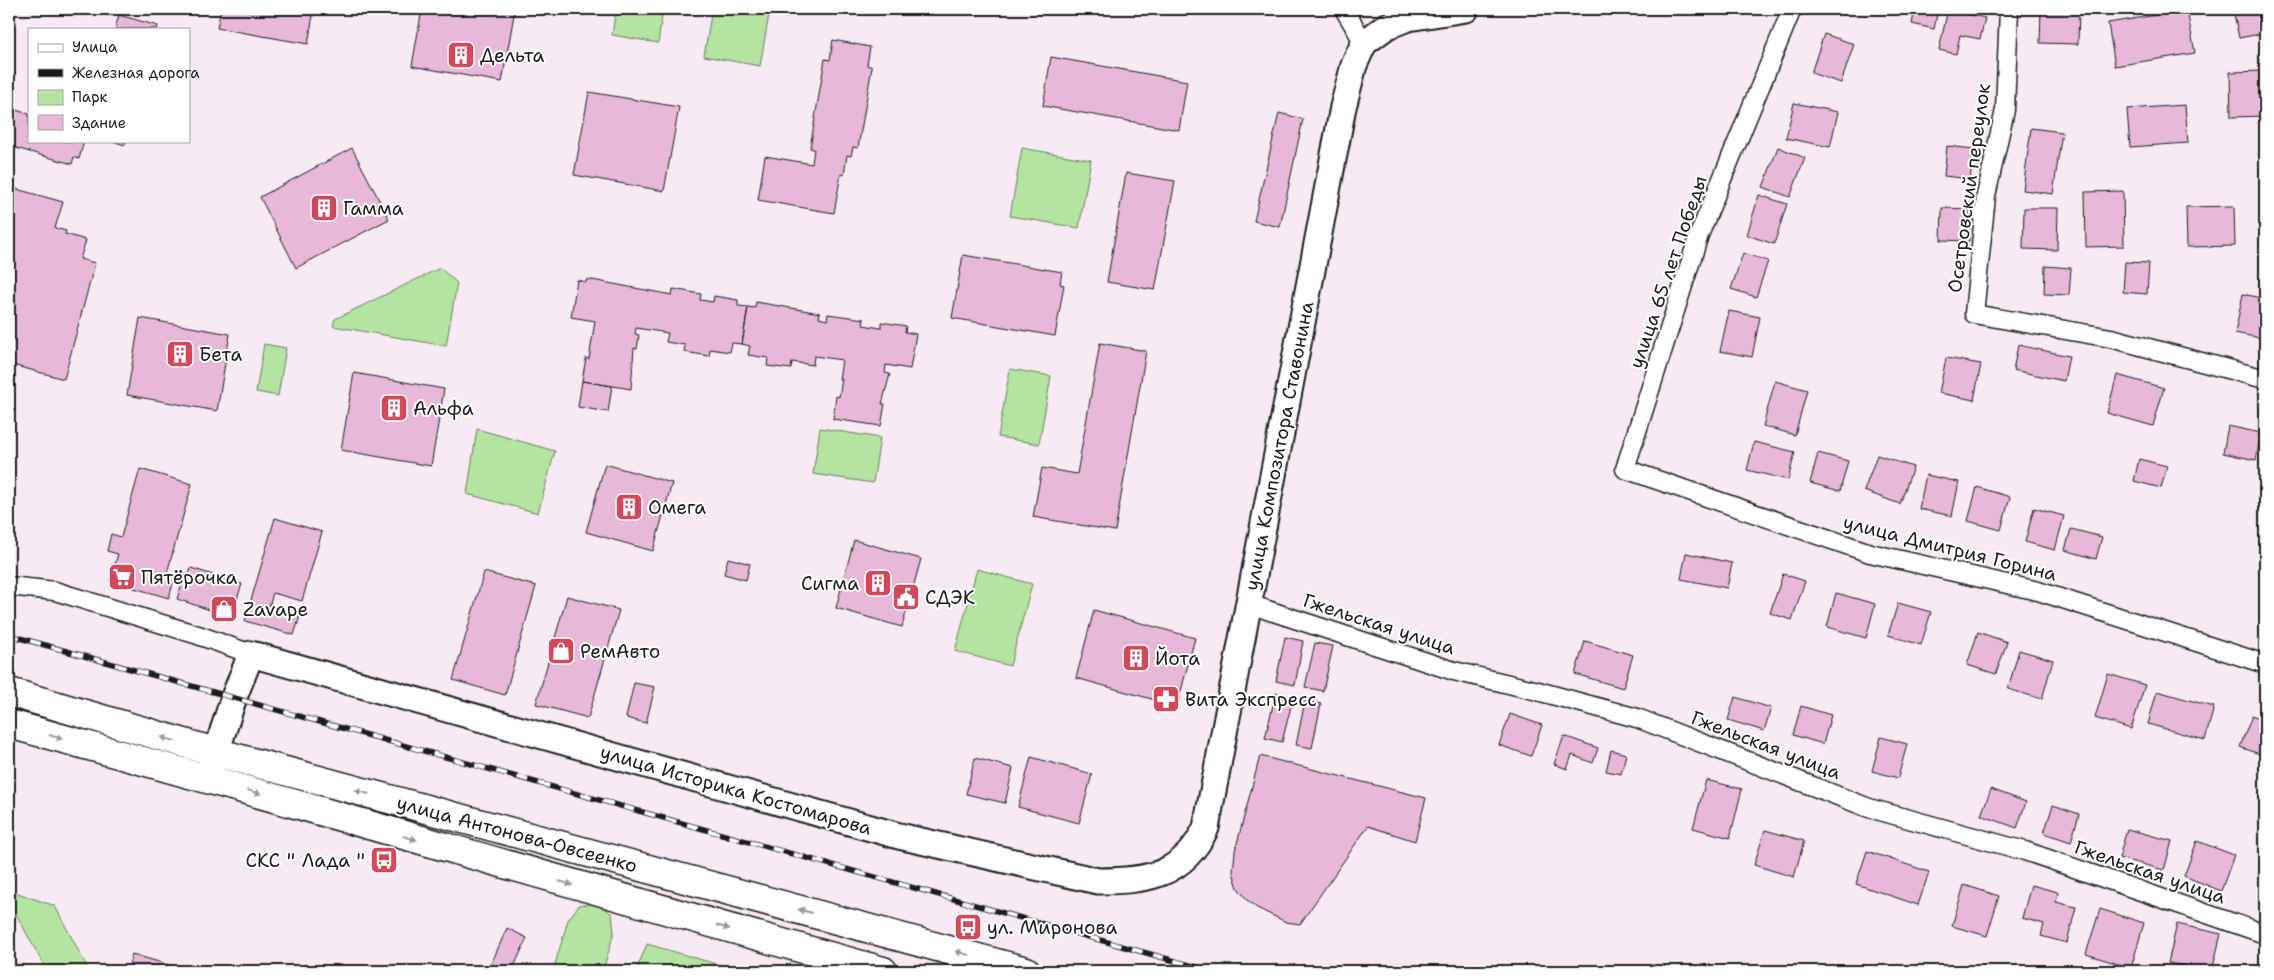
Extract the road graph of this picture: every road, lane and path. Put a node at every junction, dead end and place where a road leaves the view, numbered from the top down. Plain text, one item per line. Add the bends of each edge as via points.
1 (1344, 9) edge
2 (1466, 9) edge
3 (1792, 9) edge
4 (2009, 9) edge
5 (1359, 54) junction
6 (2265, 379) edge
7 (1625, 468) joint
8 (9, 586) edge
9 (1249, 604) junction
10 (251, 654) junction
11 (2265, 664) edge
12 (9, 692) edge
13 (9, 724) edge
14 (215, 752) junction
15 (208, 778) junction
16 (1206, 828) joint
17 (2265, 934) edge
18 (883, 971) edge
19 (1026, 971) edge

1 - 5 street
2 - 5 street via 1408,18 1387,26
3 - 7 street, улица 65 лет Победы via 1699,235
4 - 6 street, Осетровский переулок via 2005,110 1986,196 1974,314 2111,338
5 - 9 street, улица Композитора Ставонина via 1342,107
7 - 11 street, улица Дмитрия Горина via 1870,553 2038,591
8 - 10 street, улица Историка Костомарова via 55,591
9 - 16 street, улица Композитора Ставонина
9 - 17 street, Гжельская улица via 1454,671 1637,718 1869,808 2025,851
10 - 14 street
10 - 16 street, улица Историка Костомарова via 899,836 1098,881 1148,878 1174,868 1199,843
14 -> 12 highway, улица Антонова-Овсеенко
13 -> 15 highway, улица Антонова-Овсеенко
14 - 15 street
19 -> 14 highway, улица Антонова-Овсеенко
15 -> 18 highway, улица Антонова-Овсеенко via 506,866

